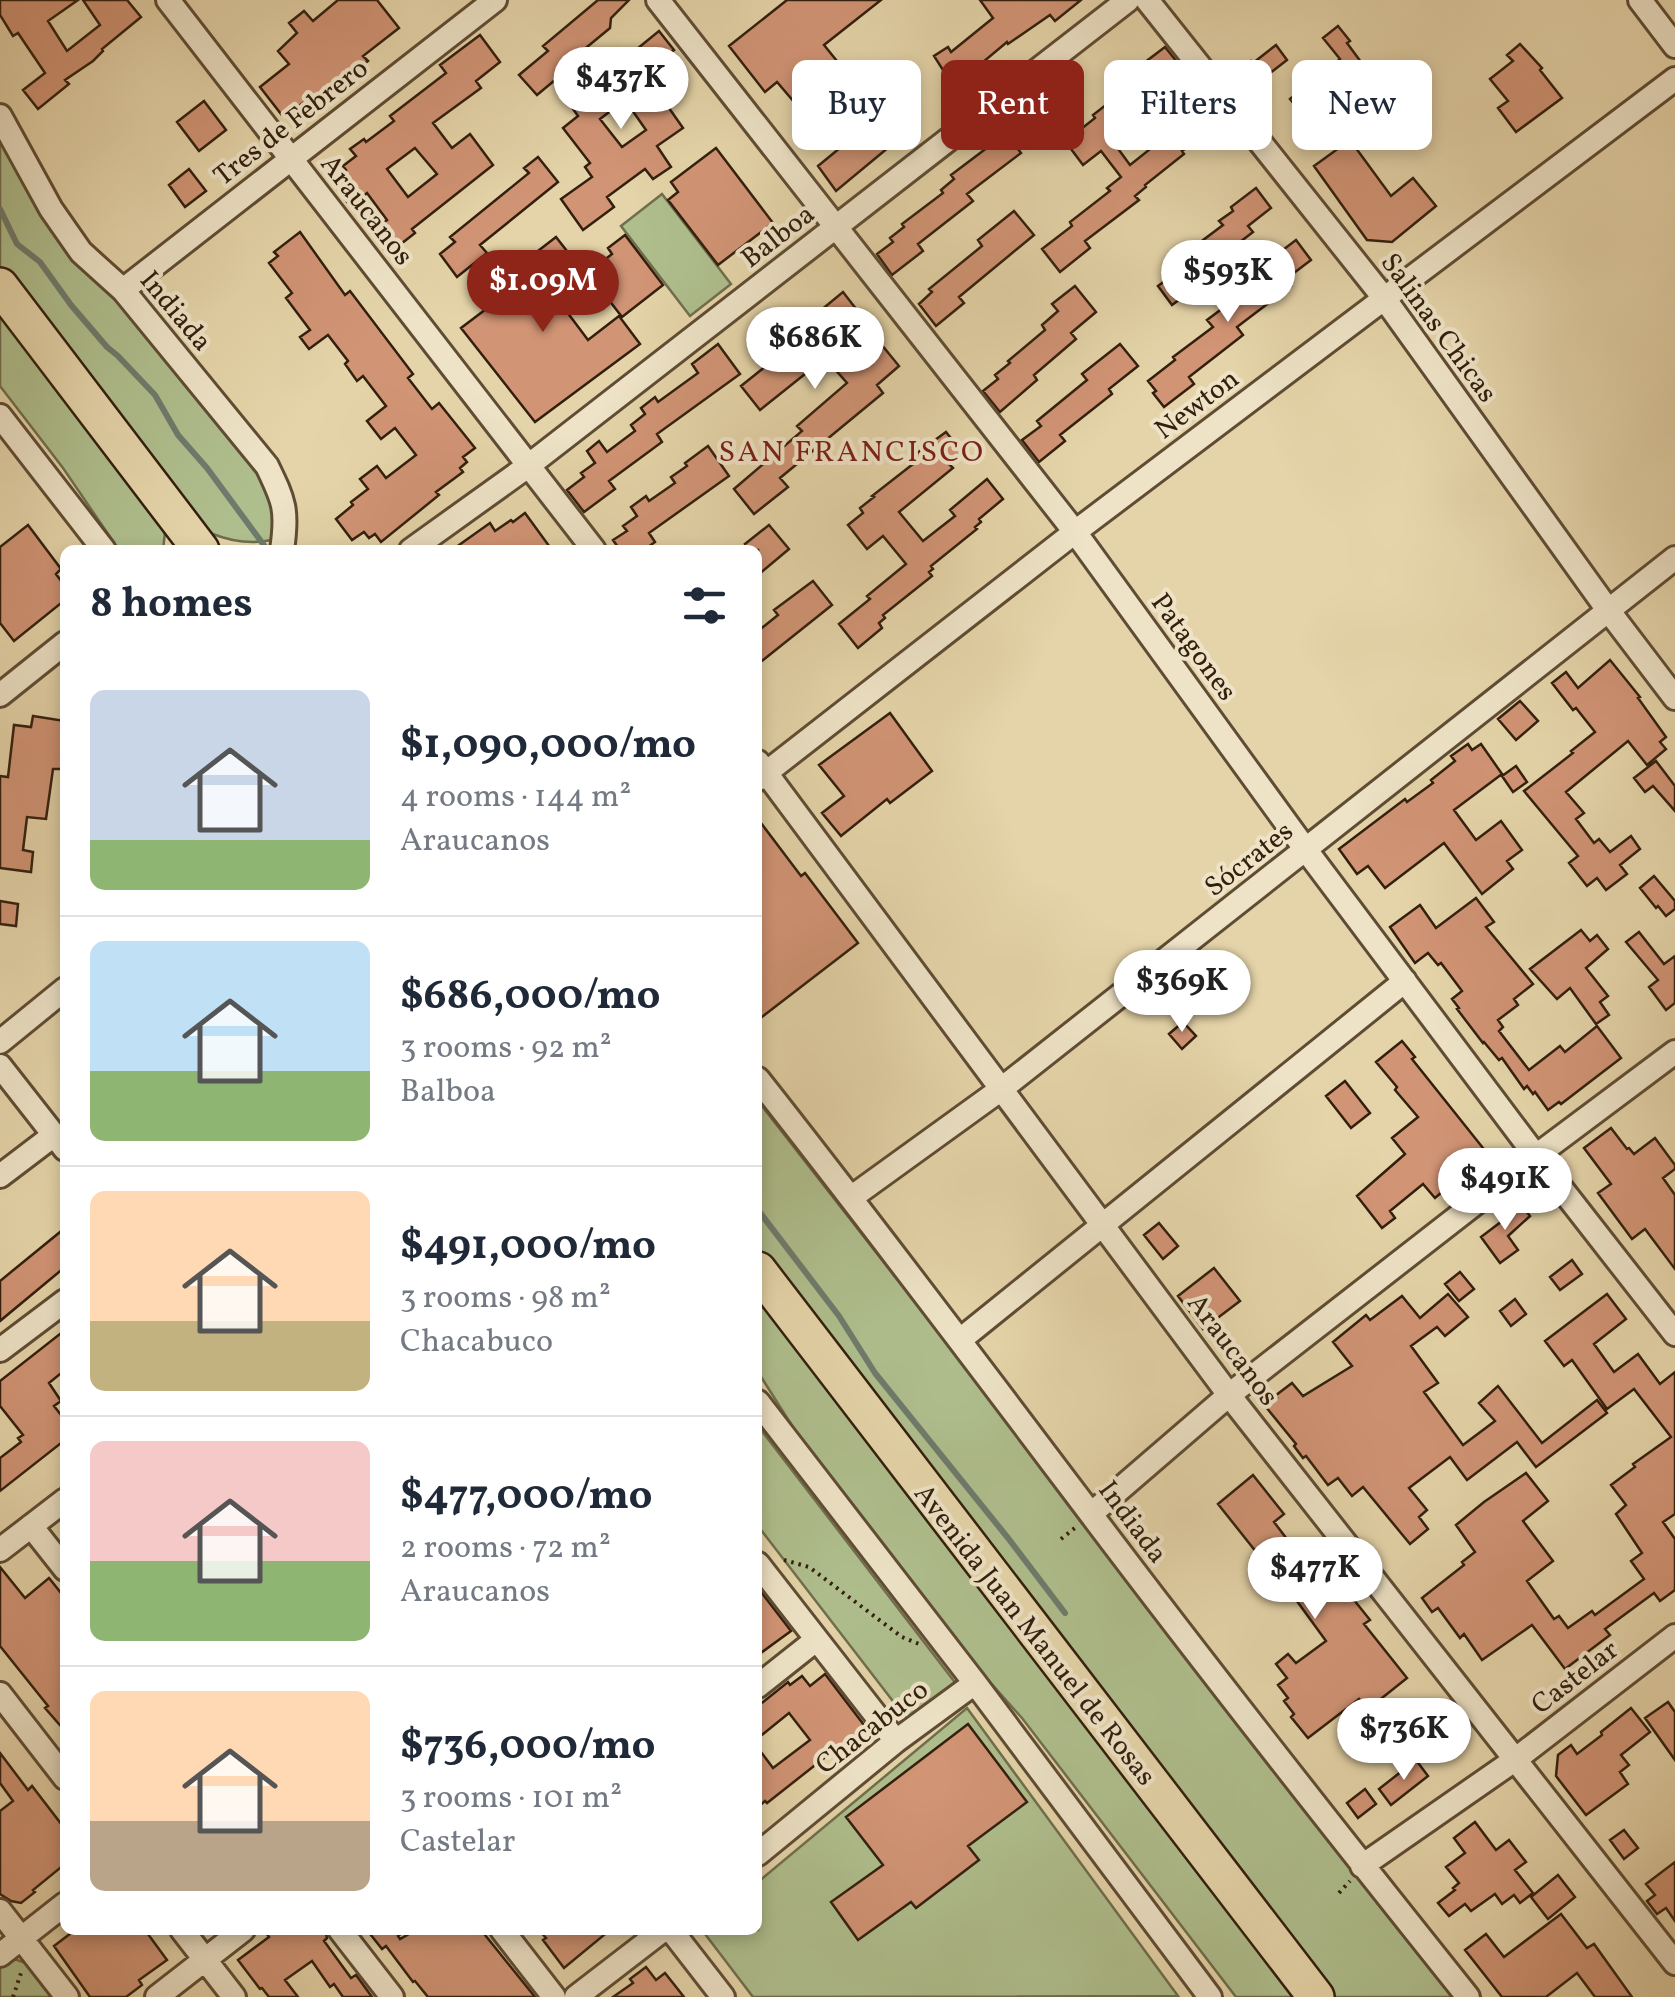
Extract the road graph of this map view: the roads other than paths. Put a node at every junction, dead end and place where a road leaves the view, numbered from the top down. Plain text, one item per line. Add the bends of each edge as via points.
1 (168, 0) edge
2 (495, 0) edge
3 (658, 0) edge
4 (1128, 0) edge
5 (1147, 0) edge
6 (1640, 0) edge
7 (1675, 46) edge
8 (1675, 79) edge
9 (0, 116) edge
10 (291, 158) junction
11 (838, 226) junction
12 (0, 289) edge
13 (122, 290) junction
14 (1384, 298) junction
15 (0, 416) edge
16 (528, 466) junction
17 (1075, 532) junction
18 (100, 545) edge
19 (197, 545) edge
20 (283, 545) edge
21 (418, 545) edge
22 (590, 545) edge
23 (1675, 558) edge
24 (1608, 610) junction
25 (60, 647) edge
26 (0, 695) edge
27 (1675, 698) edge
28 (762, 770) edge
29 (762, 775) edge
30 (1306, 850) junction
31 (1405, 981) junction
32 (60, 993) edge
33 (0, 1042) edge
34 (1675, 1052) edge
35 (0, 1066) edge
36 (762, 1084) edge
37 (1000, 1090) junction
38 (59, 1142) edge
39 (1536, 1156) junction
40 (0, 1176) edge
41 (852, 1198) junction
42 (1102, 1225) junction
43 (762, 1275) edge
44 (60, 1305) edge
45 (1675, 1334) edge
46 (960, 1340) junction
47 (0, 1350) edge
48 (1230, 1394) junction
49 (762, 1407) edge
50 (60, 1504) edge
51 (1091, 1514) junction
52 (31, 1526) junction
53 (0, 1550) edge
54 (766, 1561) edge
55 (60, 1563) edge
56 (1675, 1636) edge
57 (816, 1640) junction
58 (762, 1683) edge
59 (975, 1683) junction
60 (0, 1694) edge
61 (896, 1742) junction
62 (1516, 1759) junction
63 (60, 1772) edge
64 (762, 1851) edge
65 (1362, 1866) junction
66 (60, 1908) edge
67 (0, 1911) edge
68 (186, 1935) edge
69 (238, 1935) edge
70 (344, 1935) edge
71 (506, 1935) edge
72 (657, 1935) edge
73 (675, 1935) edge
74 (21, 1938) junction
75 (0, 1955) edge
76 (205, 1960) junction
77 (1675, 1963) edge
78 (1198, 1992) edge
79 (67, 1997) edge
80 (157, 1997) edge
81 (234, 1997) edge
82 (392, 1997) edge
83 (554, 1997) edge
84 (576, 1997) edge
85 (723, 1997) edge
86 (1316, 1997) edge
87 (1468, 1997) edge

1 - 10 street, Araucanos
2 - 10 street, Tres de Febrero
3 - 11 street, Patagones
4 - 11 street, Balboa
5 - 14 street, Salinas Chicas
6 - 7 street
8 - 14 street, Newton
9 - 13 street, Indiada via 80,252
10 - 13 street, Tres de Febrero
10 - 16 street, Araucanos
11 - 16 street, Balboa
11 - 17 street, Patagones
12 - 19 main road
13 - 20 street, Indiada via 267,466 281,496
14 - 17 street, Newton
14 - 24 street, Salinas Chicas
15 - 18 street
16 - 21 street, Balboa
16 - 22 street, Araucanos
17 - 28 street, Newton
17 - 30 street, Patagones
23 - 24 street, Sócrates
24 - 27 street, Salinas Chicas
24 - 30 street, Sócrates
25 - 26 street
29 - 37 street, Araucanos
30 - 31 street, Patagones
30 - 37 street, Sócrates
31 - 39 street, Patagones
31 - 42 street
32 - 33 street
34 - 39 street
35 - 38 street
36 - 41 street, Indiada
37 - 41 street, Sócrates
37 - 42 street, Araucanos
38 - 40 street
39 - 45 street, Patagones
39 - 48 street
41 - 46 street, Indiada
42 - 46 street
42 - 48 street, Araucanos
43 - 86 main road, Avenida Juan Manuel de Rosas
44 - 47 street
46 - 51 street, Indiada
48 - 51 street
48 - 62 street, Araucanos
49 - 59 street
50 - 52 street
51 - 65 street, Indiada
52 - 53 street
52 - 55 street
54 - 57 street
56 - 62 street, Castelar
57 - 58 street
57 - 61 street
59 - 61 street, Chacabuco
59 - 78 street
60 - 63 street
61 - 64 street, Chacabuco
62 - 65 street, Castelar
62 - 77 street, Araucanos
65 - 87 street, Indiada
66 - 74 street
67 - 74 street
68 - 76 street
69 - 76 street
70 - 82 street
71 - 83 street
72 - 84 street
73 - 85 street
74 - 75 street
74 - 79 street
76 - 80 street
76 - 81 street

